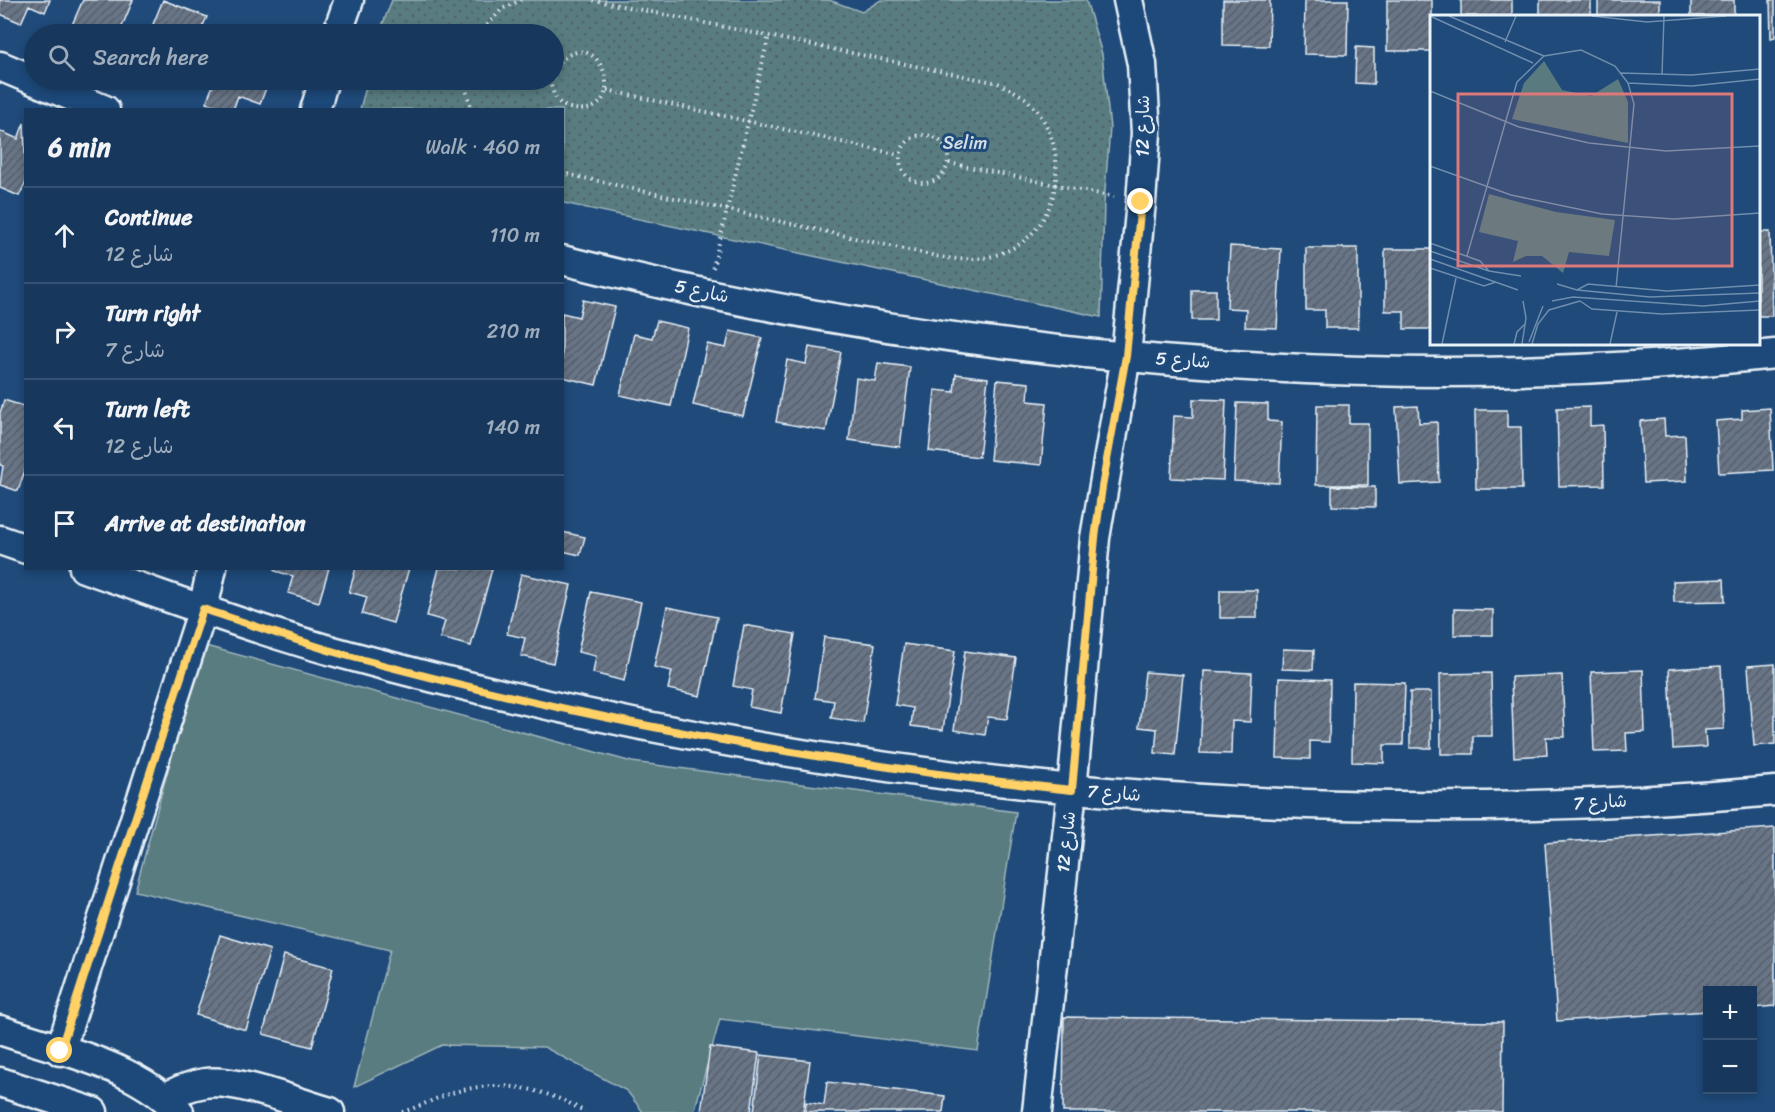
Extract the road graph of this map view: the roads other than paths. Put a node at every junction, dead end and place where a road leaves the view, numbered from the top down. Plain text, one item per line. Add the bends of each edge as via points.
1 (349, 0) edge
2 (1128, 0) edge
3 (341, 24) edge
4 (0, 66) edge
5 (24, 76) edge
6 (57, 90) edge
7 (321, 90) edge
8 (100, 108) edge
9 (316, 108) edge
10 (564, 260) edge
11 (1775, 354) edge
12 (1126, 356) junction
13 (0, 540) edge
14 (24, 548) edge
15 (90, 570) edge
16 (212, 570) edge
17 (203, 609) junction
18 (1072, 790) junction
19 (1775, 790) edge
20 (0, 1030) edge
21 (60, 1051) junction
22 (0, 1082) edge
23 (172, 1105) edge
24 (93, 1112) edge
25 (330, 1112) edge
26 (1037, 1112) edge

1 - 3 street
2 - 12 street, شارع 12 via 1142,64 1146,133
4 - 5 street
6 - 8 street
7 - 9 street
10 - 12 street, شارع 5 via 846,319
11 - 12 street, شارع 5 via 1610,367 1478,371 1346,370
12 - 18 street, شارع 12 via 1097,528
13 - 14 street
15 - 17 street, شارع 7
16 - 17 street
17 - 18 street, شارع 7 via 343,654 635,723 931,775
17 - 21 street
18 - 19 street, شارع 7 via 1400,806 1560,804
18 - 26 street, شارع 12
20 - 21 street
21 - 23 street via 140,1079
22 - 24 street
23 - 25 street via 185,1087 228,1083

